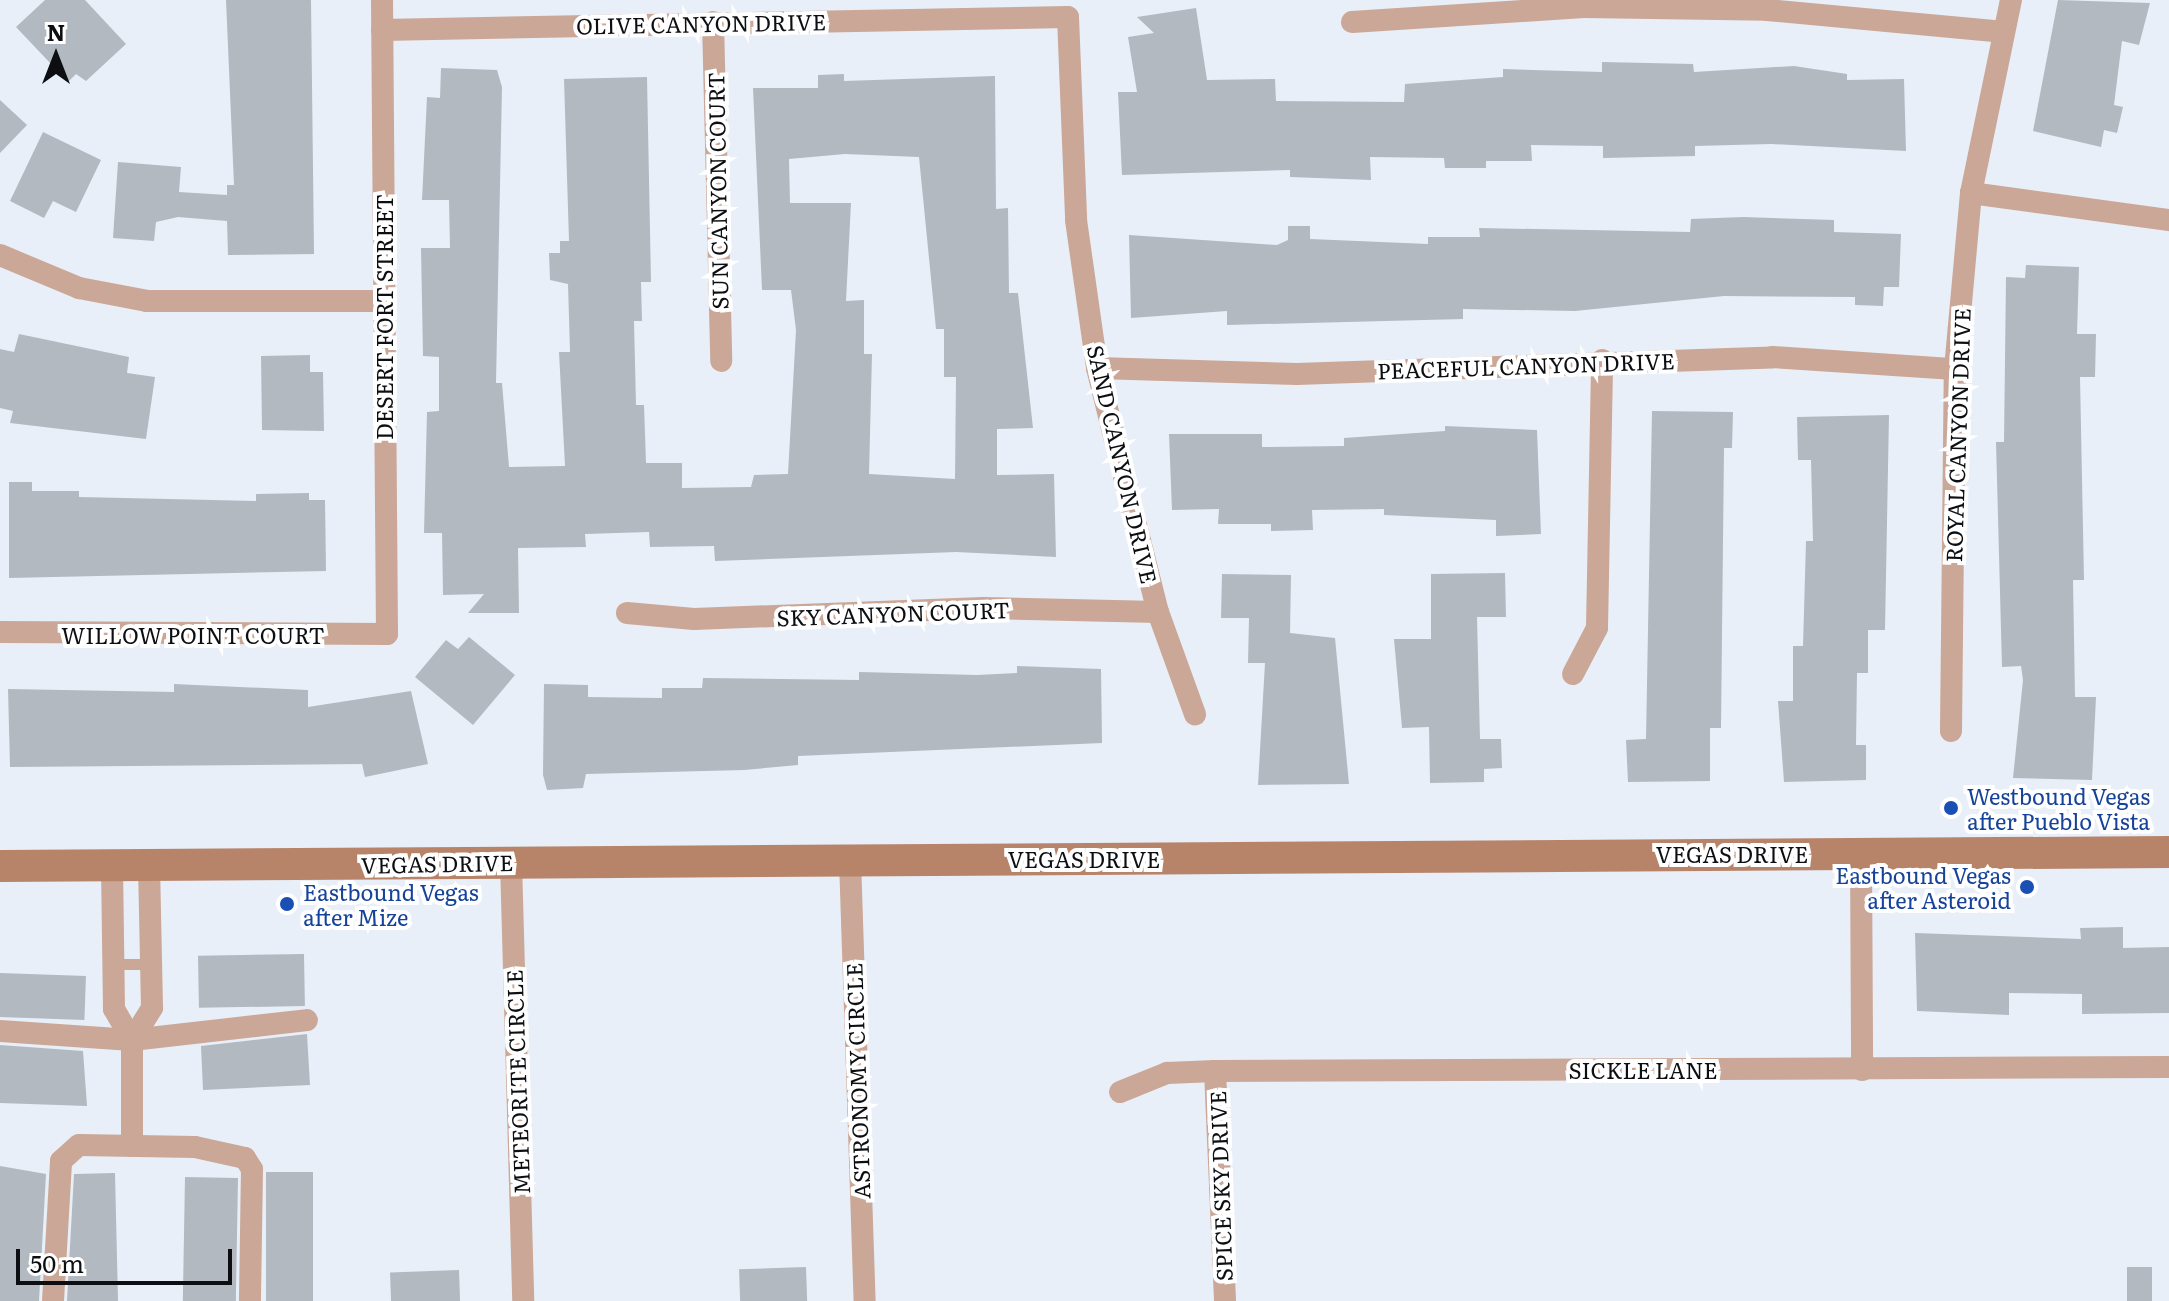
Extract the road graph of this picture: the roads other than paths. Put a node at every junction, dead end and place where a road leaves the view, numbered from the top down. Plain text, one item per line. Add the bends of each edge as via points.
1 (382, 0) edge
2 (2011, 0) edge
3 (1068, 17) joint
4 (713, 22) junction
5 (1352, 22) dead end
6 (382, 30) junction
7 (2002, 32) junction
8 (1971, 193) junction
9 (2169, 220) edge
10 (0, 255) edge
11 (384, 301) junction
12 (1602, 360) junction
13 (721, 361) dead end
14 (1097, 368) junction
15 (1955, 369) junction
16 (1158, 612) junction
17 (627, 613) dead end
18 (0, 632) edge
19 (387, 634) joint
20 (1573, 674) dead end
21 (1195, 714) dead end
22 (1951, 731) dead end
23 (2169, 852) edge
24 (1861, 853) junction
25 (850, 860) junction
26 (511, 862) junction
27 (0, 866) edge
28 (112, 866) junction
29 (149, 866) junction
30 (113, 964) junction
31 (151, 964) junction
32 (307, 1020) dead end
33 (0, 1031) edge
34 (132, 1040) junction
35 (2169, 1067) edge
36 (1862, 1070) junction
37 (1215, 1071) junction
38 (1120, 1092) dead end
39 (132, 1146) junction
40 (53, 1301) edge
41 (250, 1301) edge
42 (523, 1301) edge
43 (865, 1301) edge
44 (1225, 1301) edge

1 - 6 street, DESERT FORT STREET
2 - 7 street, ROYAL CANYON DRIVE
3 - 4 street, OLIVE CANYON DRIVE
3 - 14 street, SAND CANYON DRIVE via 1076,220
4 - 6 street, OLIVE CANYON DRIVE
4 - 13 street, SUN CANYON COURT
5 - 7 street via 1630,7 1767,10
6 - 11 street, DESERT FORT STREET
7 - 8 street, ROYAL CANYON DRIVE
8 - 9 street
8 - 15 street, ROYAL CANYON DRIVE
10 - 11 street via 79,288 147,301
11 - 19 street, DESERT FORT STREET
12 - 14 street, PEACEFUL CANYON DRIVE via 1297,374
12 - 15 street, PEACEFUL CANYON DRIVE via 1772,357
12 - 20 street via 1597,628
14 - 16 street, SAND CANYON DRIVE
15 - 22 street, ROYAL CANYON DRIVE
16 - 17 street, SKY CANYON COURT via 983,608 694,619
16 - 21 street, SAND CANYON DRIVE
18 - 19 street, WILLOW POINT COURT
23 - 24 main road, VEGAS DRIVE
24 - 25 main road, VEGAS DRIVE
24 - 36 street
25 - 26 main road, VEGAS DRIVE
25 - 43 street, ASTRONOMY CIRCLE
26 - 29 main road, VEGAS DRIVE
26 - 42 street, METEORITE CIRCLE
27 - 28 main road, VEGAS DRIVE
28 - 29 main road, VEGAS DRIVE
28 - 30 street
29 - 31 street
30 - 31 lane
30 - 34 street via 114,1009
31 - 34 street via 152,1008
32 - 34 street
33 - 34 street
34 - 39 street
35 - 36 street, SICKLE LANE
36 - 37 street, SICKLE LANE
37 - 38 street, SICKLE LANE via 1167,1073
37 - 44 street, SPICE SKY DRIVE
39 - 40 street via 79,1145 68,1151 59,1176
39 - 41 street via 236,1150 245,1158 252,1169

